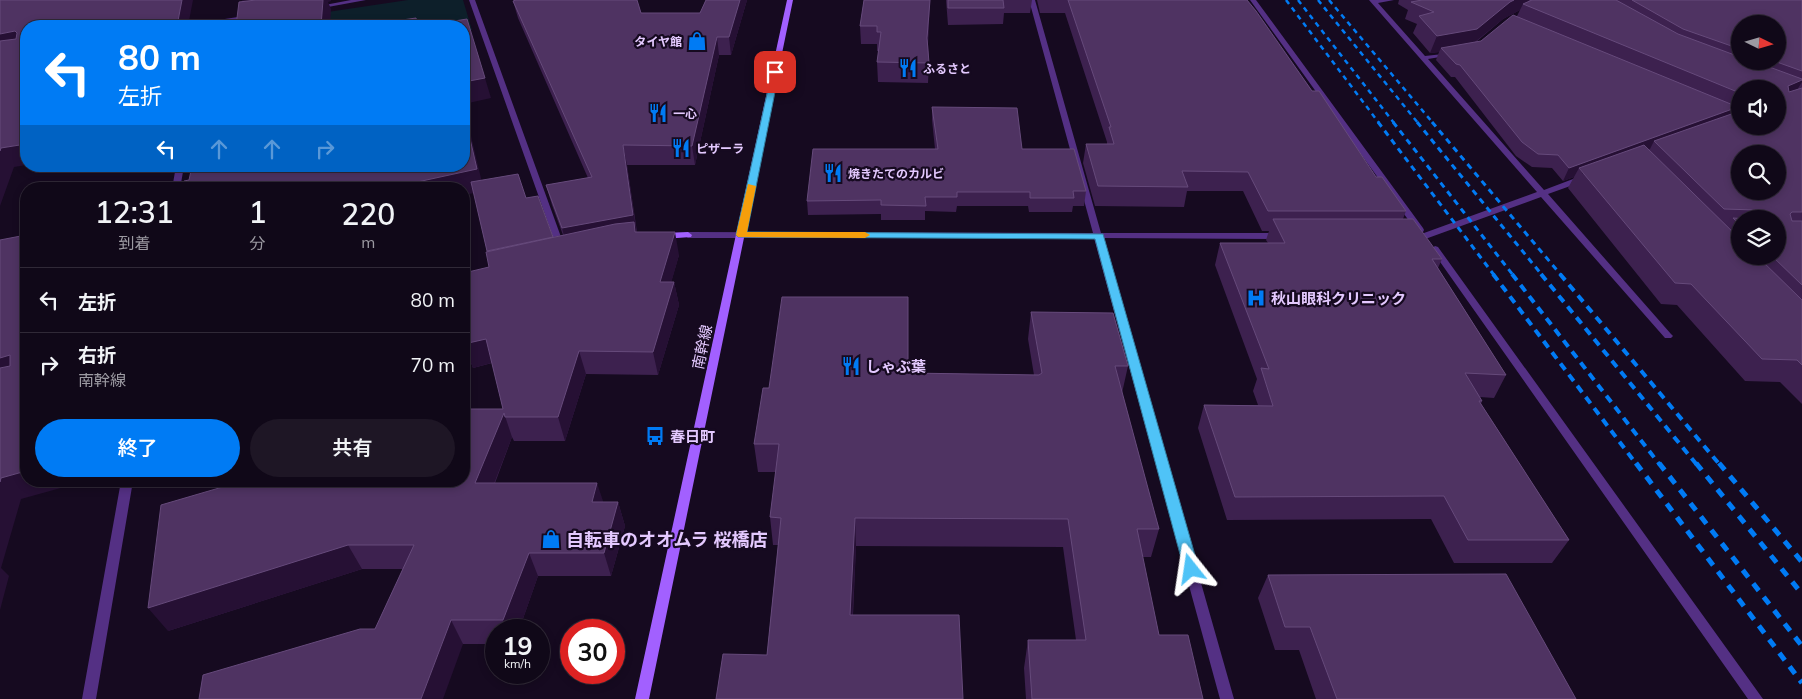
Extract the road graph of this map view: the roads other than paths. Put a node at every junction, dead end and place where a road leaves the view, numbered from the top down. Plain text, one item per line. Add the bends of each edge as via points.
1 (363, 0) edge
2 (472, 0) edge
3 (790, 0) edge
4 (1032, 0) edge
5 (1253, 0) edge
6 (1391, 0) edge
7 (1373, 1) edge
8 (307, 9) edge
9 (260, 16) edge
10 (235, 20) edge
11 (1456, 52) edge
12 (1422, 58) junction
13 (1588, 177) edge
14 (1541, 194) junction
15 (688, 235) joint
16 (741, 235) junction
17 (655, 236) edge
18 (1099, 236) junction
19 (1287, 236) edge
20 (1405, 236) edge
21 (1425, 236) junction
22 (563, 252) edge
23 (1668, 336) dead end
24 (126, 487) edge
25 (89, 699) edge
26 (642, 699) edge
27 (1227, 699) edge
28 (1756, 699) edge

1 - 8 street
2 - 22 street
3 - 16 main road, 南幹線
4 - 18 street
5 - 21 street
6 - 7 street
7 - 12 street
9 - 10 street
11 - 12 street
12 - 14 street
13 - 14 street
14 - 21 street
14 - 23 street
15 - 16 street
15 - 17 main road
16 - 18 street
16 - 26 main road, 南幹線
18 - 19 street
18 - 27 street
20 - 21 street
21 - 28 street
24 - 25 street

